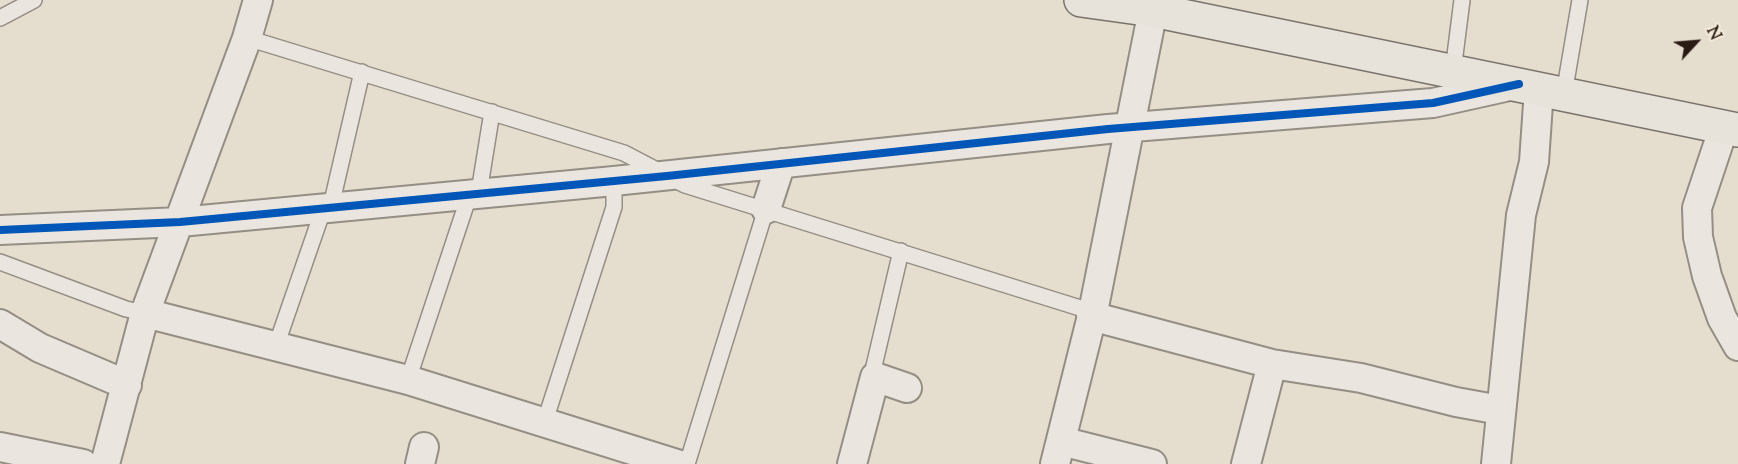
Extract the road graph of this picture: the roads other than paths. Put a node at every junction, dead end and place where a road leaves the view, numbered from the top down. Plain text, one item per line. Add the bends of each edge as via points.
1 (34, 0) edge
2 (258, 0) edge
3 (1081, 0) edge
4 (1462, 0) edge
5 (1580, 0) edge
6 (1153, 10) junction
7 (0, 18) edge
8 (247, 38) junction
9 (1453, 71) junction
10 (362, 72) junction
11 (1541, 89) junction
12 (492, 112) junction
13 (1733, 125) edge
14 (1130, 129) junction
15 (781, 163) junction
16 (667, 176) junction
17 (614, 181) junction
18 (475, 193) junction
19 (328, 206) junction
20 (766, 209) junction
21 (180, 222) junction
22 (0, 230) edge
23 (901, 252) junction
24 (0, 262) edge
25 (146, 313) junction
26 (1092, 314) junction
27 (0, 324) edge
28 (276, 346) junction
29 (1738, 346) edge
30 (1272, 364) junction
31 (876, 377) junction
32 (408, 380) junction
33 (127, 385) junction
34 (907, 388) dead end
35 (1500, 410) junction
36 (544, 424) junction
37 (0, 447) edge
38 (1058, 452) edge
39 (83, 464) edge
40 (105, 464) edge
41 (677, 464) edge
42 (687, 464) edge
43 (852, 464) edge
44 (1152, 464) edge
45 (1246, 464) edge
46 (1496, 464) edge

1 - 7 lane
2 - 8 street
3 - 6 main road
4 - 9 lane
5 - 11 lane
6 - 9 main road
6 - 14 street
8 - 10 lane
8 - 21 street
9 - 11 main road
10 - 12 lane
10 - 19 lane
11 - 13 main road
11 - 14 street via 1433,103
11 - 35 street via 1534,162 1521,215
12 - 16 lane via 624,153
12 - 18 lane
13 - 29 street via 1697,208 1698,237 1707,276 1722,318
14 - 15 street
14 - 26 street
15 - 16 street
15 - 20 street
16 - 17 street
16 - 20 lane
17 - 18 street
17 - 36 lane via 614,207
18 - 19 street
18 - 32 lane
19 - 21 street
19 - 28 lane
20 - 23 lane
20 - 42 lane
21 - 22 street
21 - 25 street
23 - 26 lane
23 - 31 lane via 874,366
24 - 25 lane
25 - 28 street
25 - 33 street
26 - 30 street
26 - 38 street
27 - 33 street via 61,358
28 - 32 street
30 - 35 street via 1361,378
30 - 45 street
31 - 34 street
31 - 43 street
32 - 36 street
33 - 40 street
35 - 46 street
36 - 41 street
37 - 39 street
38 - 44 street

